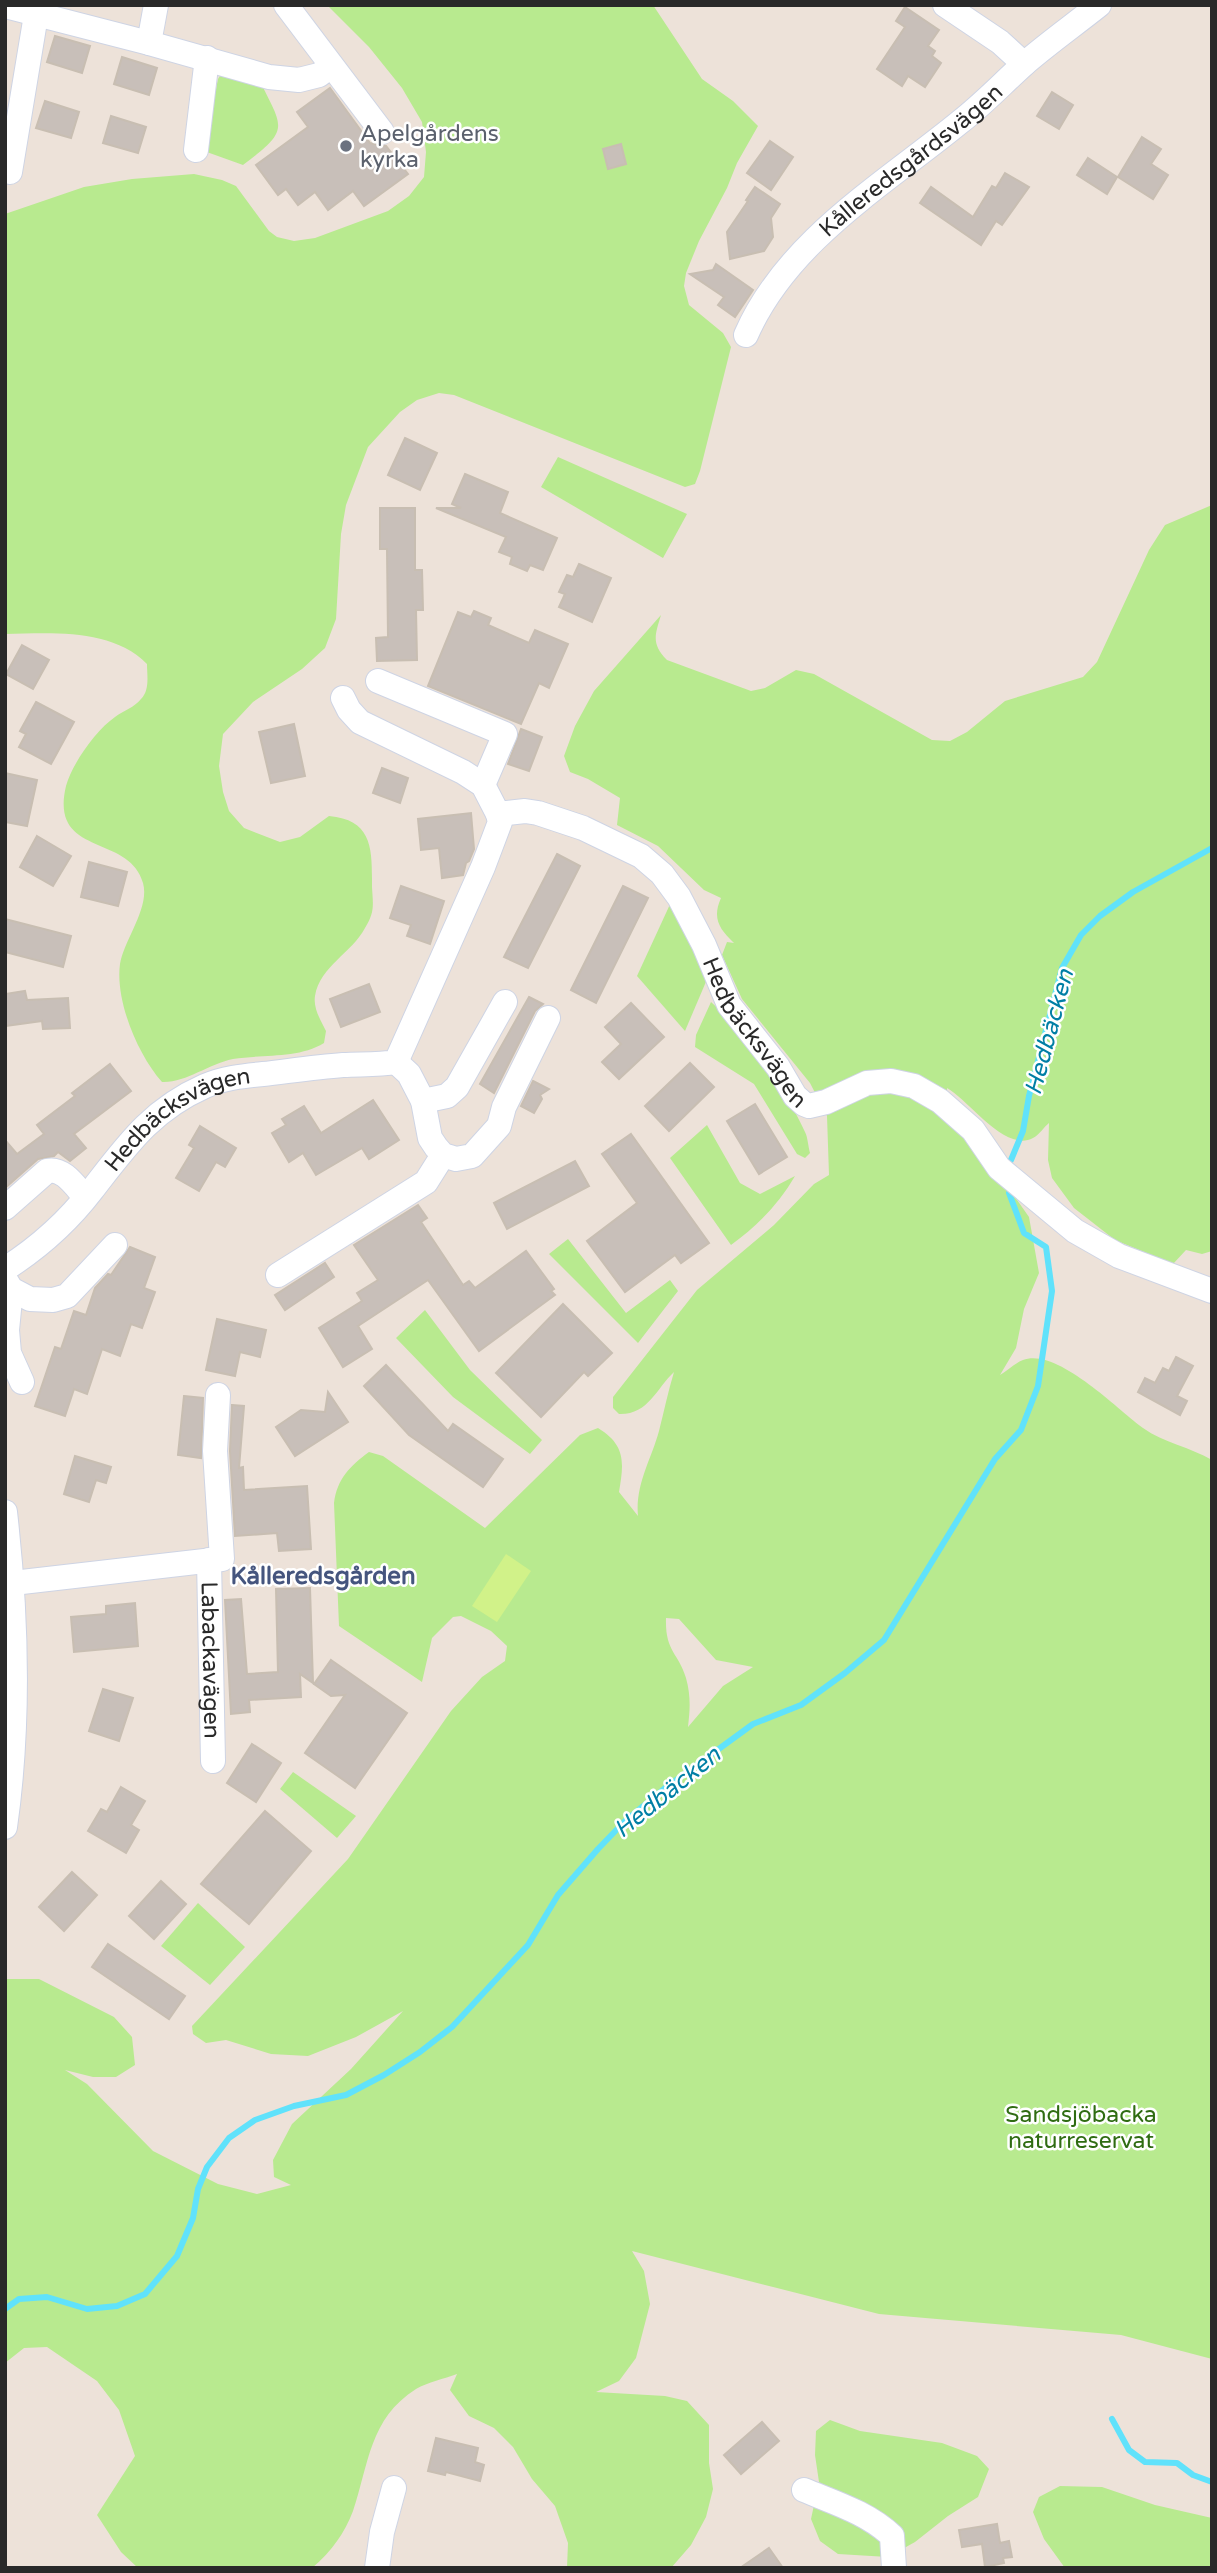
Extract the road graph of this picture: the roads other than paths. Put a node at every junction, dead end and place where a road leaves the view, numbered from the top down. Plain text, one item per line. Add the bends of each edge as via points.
1 (156, 5) edge
2 (286, 5) edge
3 (945, 5) edge
4 (1099, 5) edge
5 (5, 6) edge
6 (36, 15) junction
7 (149, 43) junction
8 (207, 58) junction
9 (1024, 64) junction
10 (331, 66) junction
11 (382, 132) dead end
12 (196, 150) dead end
13 (10, 172) dead end
14 (746, 335) dead end
15 (378, 681) dead end
16 (343, 698) dead end
17 (483, 785) junction
18 (498, 814) junction
19 (505, 1002) dead end
20 (548, 1018) dead end
21 (396, 1062) junction
22 (423, 1101) junction
23 (443, 1155) junction
24 (85, 1197) junction
25 (5, 1208) edge
26 (115, 1245) dead end
27 (278, 1275) dead end
28 (7, 1279) edge
29 (1212, 1291) edge
30 (22, 1382) dead end
31 (218, 1395) dead end
32 (5, 1512) edge
33 (216, 1560) junction
34 (10, 1570) edge
35 (213, 1761) dead end
36 (5, 1827) edge
37 (394, 2488) dead end
38 (804, 2490) dead end
39 (377, 2568) edge
40 (894, 2568) edge

1 - 7 street
2 - 10 street
3 - 9 street
4 - 9 street, Kålleredsgårdsvägen
5 - 6 street
6 - 7 street
6 - 13 street
7 - 8 street
8 - 10 street via 269,77 299,80
8 - 12 street
9 - 14 street, Kålleredsgårdsvägen via 962,121 815,238 782,276
10 - 11 street
15 - 17 street via 505,733
16 - 17 street via 360,722
17 - 18 street
18 - 21 street via 500,822 483,867
18 - 29 street, Hedbäcksvägen via 538,813 583,828 640,856 662,874 685,909 729,1005 804,1104 826,1102 867,1083 891,1081 914,1086 940,1101 973,1130 999,1168 1075,1231 1119,1256
19 - 22 street via 457,1087 447,1096
20 - 23 street via 499,1126 472,1156 456,1159
21 - 22 street via 409,1074
21 - 24 street, Hedbäcksvägen via 233,1077 205,1086 147,1123
22 - 23 street via 430,1138
23 - 27 street via 426,1182
24 - 25 street via 54,1170
24 - 28 street, Hedbäcksvägen
26 - 28 street via 67,1296 30,1299
28 - 30 street via 9,1353
31 - 33 street, Labackavägen
32 - 34 street
33 - 34 street, Labackavägen
33 - 35 street, Labackavägen
34 - 36 street via 17,1671
37 - 39 street
38 - 40 street via 881,2525 892,2536

